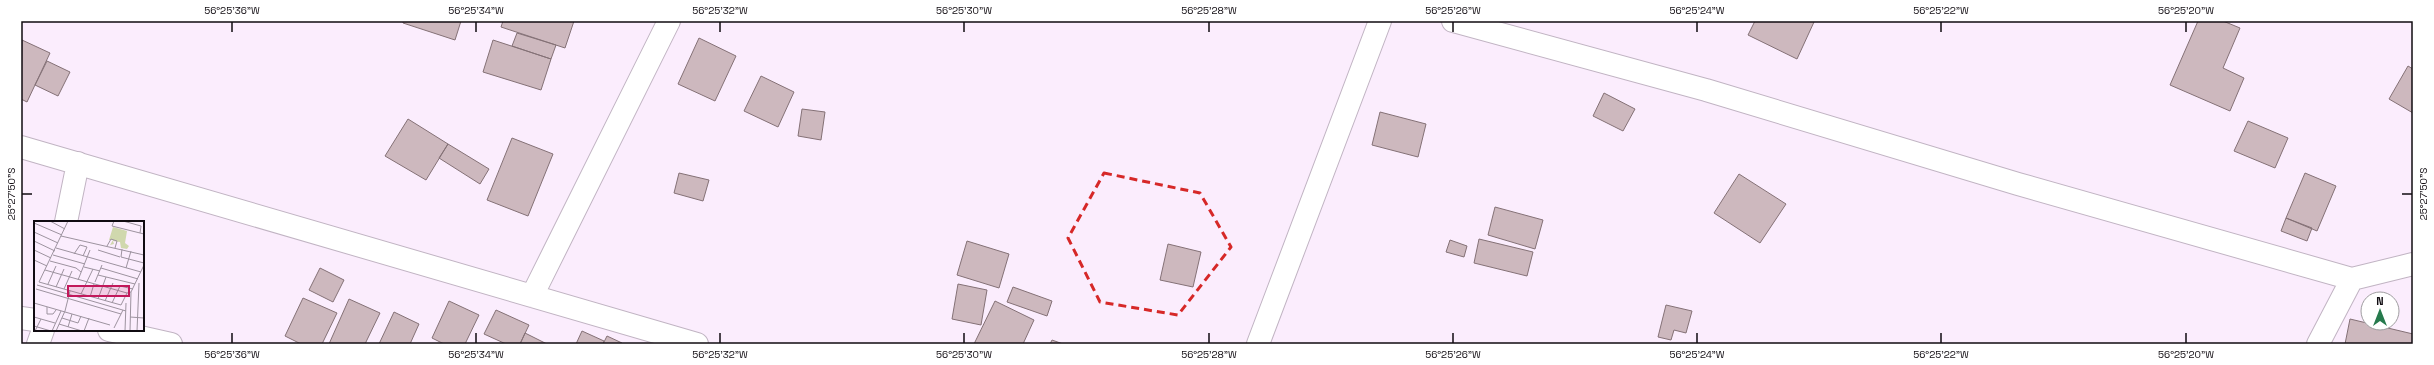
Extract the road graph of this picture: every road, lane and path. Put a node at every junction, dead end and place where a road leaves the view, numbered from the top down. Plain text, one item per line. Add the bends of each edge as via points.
1 (669, 21) edge
2 (1380, 21) edge
3 (1453, 21) edge
4 (21, 147) edge
5 (78, 163) junction
6 (66, 221) edge
7 (2413, 264) edge
8 (2352, 279) junction
9 (532, 296) junction
10 (21, 318) edge
11 (34, 320) edge
12 (43, 331) edge
13 (113, 331) edge
14 (38, 344) edge
15 (171, 344) edge
16 (697, 344) edge
17 (1258, 344) edge
18 (2318, 344) edge

1 - 9 street
2 - 17 street
3 - 8 street via 1706,90
4 - 5 street
5 - 6 street
5 - 9 street
7 - 8 street
8 - 18 street
9 - 16 street
10 - 11 street
12 - 14 street
13 - 15 street

